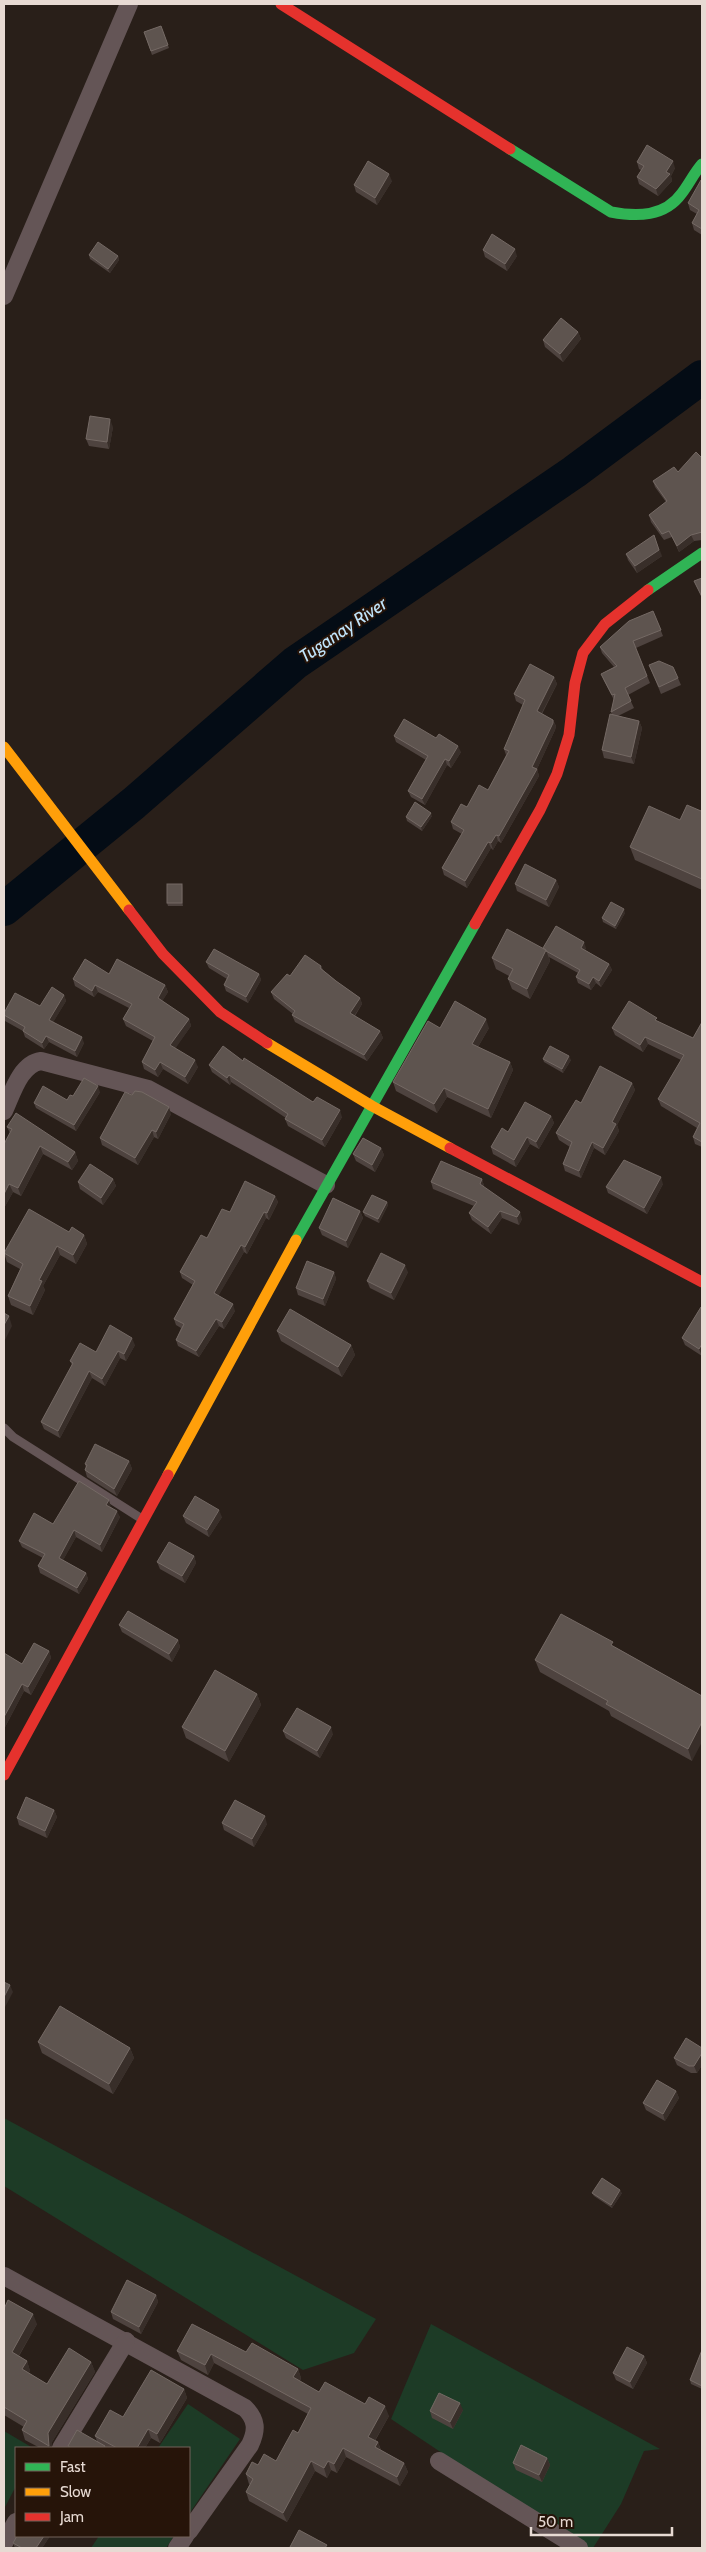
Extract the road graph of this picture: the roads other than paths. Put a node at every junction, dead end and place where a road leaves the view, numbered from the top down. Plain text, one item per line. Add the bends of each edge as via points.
1 (129, 4) edge
2 (281, 4) edge
3 (702, 164) edge
4 (4, 296) edge
5 (702, 553) edge
6 (4, 747) edge
7 (372, 1106) junction
8 (4, 1111) edge
9 (326, 1185) junction
10 (702, 1282) edge
11 (4, 1428) edge
12 (144, 1520) junction
13 (4, 1775) edge
14 (4, 2276) edge
15 (126, 2341) junction
16 (62, 2447) edge
17 (439, 2461) dead end
18 (15, 2524) edge
19 (190, 2530) edge
20 (184, 2537) edge
21 (4, 2543) edge
22 (177, 2548) edge
23 (579, 2548) edge

1 - 4 street
2 - 3 street via 611,212 632,217 660,213 678,198
5 - 7 street via 600,629 583,652 568,738 544,802
6 - 7 street via 163,954 220,1012 291,1059
7 - 9 street
7 - 10 street
8 - 9 street via 26,1068 41,1061 148,1089
9 - 12 street
11 - 12 lane via 13,1437
12 - 13 street
14 - 15 street
15 - 16 street
15 - 19 street via 245,2408 256,2423 250,2445
17 - 23 street
18 - 21 street
20 - 22 street

